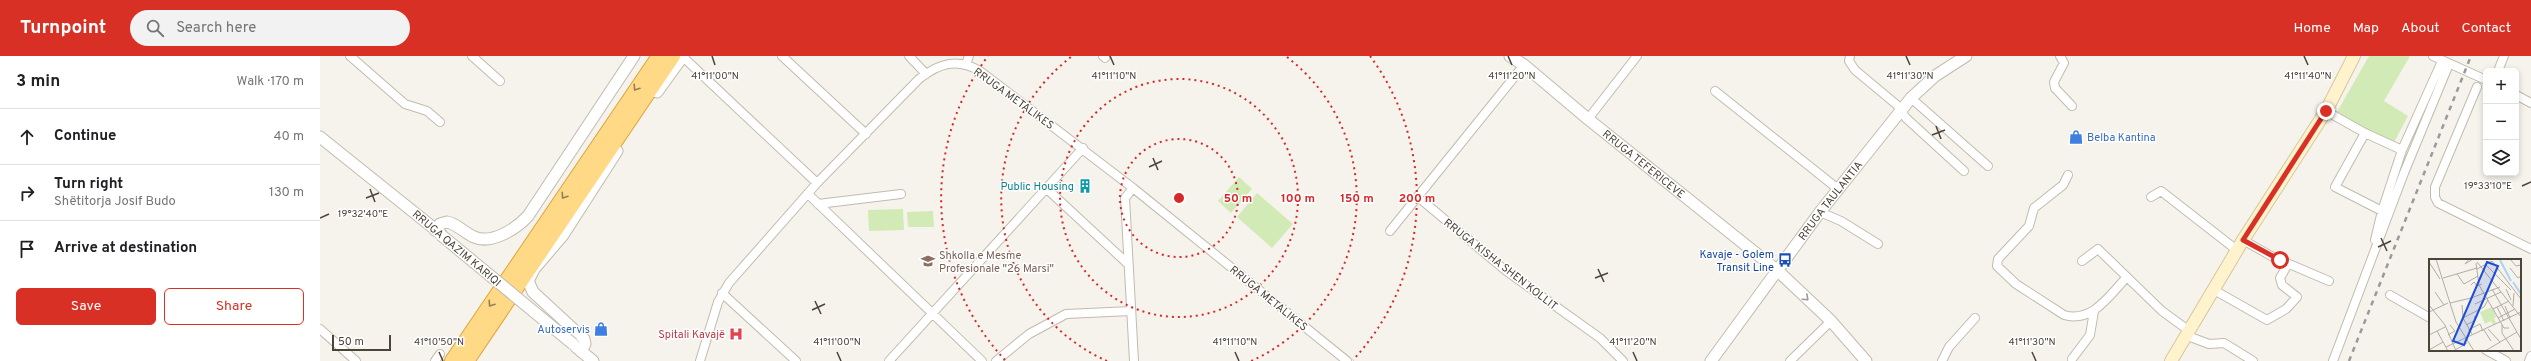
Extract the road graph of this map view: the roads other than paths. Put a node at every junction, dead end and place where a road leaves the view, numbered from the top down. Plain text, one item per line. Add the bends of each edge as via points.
1 (350, 56) edge
2 (472, 56) edge
3 (634, 56) edge
4 (659, 56) edge
5 (673, 56) edge
6 (682, 56) edge
7 (782, 56) edge
8 (909, 56) edge
9 (969, 56) edge
10 (1510, 56) edge
11 (1637, 56) edge
12 (1850, 56) edge
13 (1966, 56) edge
14 (2060, 56) edge
15 (2354, 56) edge
16 (2433, 56) edge
17 (2504, 56) edge
18 (948, 59) edge
19 (2446, 63) junction
20 (966, 64) junction
21 (1524, 65) junction
22 (2499, 68) edge
23 (926, 74) junction
24 (2483, 79) edge
25 (500, 81) dead end
26 (2477, 88) dead end
27 (1715, 91) dead end
28 (2519, 97) edge
29 (1911, 98) junction
30 (2531, 103) edge
31 (2072, 106) dead end
32 (1901, 110) junction
33 (2326, 111) junction
34 (1588, 119) junction
35 (440, 122) dead end
36 (2365, 133) junction
37 (866, 134) junction
38 (320, 136) edge
39 (1083, 148) junction
40 (2402, 150) junction
41 (1988, 166) dead end
42 (1964, 171) dead end
43 (2068, 175) dead end
44 (817, 183) junction
45 (1133, 188) junction
46 (1047, 189) junction
47 (1838, 189) junction
48 (808, 194) junction
49 (901, 194) dead end
50 (1418, 197) junction
51 (2151, 197) dead end
52 (818, 204) junction
53 (2382, 211) junction
54 (1820, 212) junction
55 (1390, 231) dead end
56 (438, 232) junction
57 (2375, 240) dead end
58 (1878, 244) dead end
59 (2240, 246) junction
60 (2531, 249) edge
61 (2082, 261) dead end
62 (1128, 264) junction
63 (2288, 264) junction
64 (1778, 271) junction
65 (2126, 278) junction
66 (2329, 281) dead end
67 (2214, 290) junction
68 (722, 293) junction
69 (2390, 295) dead end
70 (1131, 311) junction
71 (2094, 311) junction
72 (933, 314) junction
73 (2429, 317) edge
74 (1975, 318) dead end
75 (1831, 321) junction
76 (320, 329) edge
77 (2187, 333) junction
78 (577, 347) junction
79 (2488, 351) edge
80 (2531, 356) edge
81 (2072, 359) dead end
82 (356, 361) edge
83 (452, 361) edge
84 (467, 361) edge
85 (593, 361) edge
86 (700, 361) edge
87 (796, 361) edge
88 (889, 361) edge
89 (982, 361) edge
90 (996, 361) edge
91 (1134, 361) edge
92 (1347, 361) edge
93 (1623, 361) edge
94 (1711, 361) edge
95 (1790, 361) edge
96 (1866, 361) edge
97 (1942, 361) edge
98 (2171, 361) edge
99 (2253, 361) edge
100 (2333, 361) edge
101 (2506, 361) edge
102 (2529, 361) edge

1 - 35 street via 405,104 427,111
2 - 25 street
3 - 56 street via 568,152 528,216 520,224 509,231 483,239 446,222 440,224
4 -> 83 highway
5 - 84 highway
6 - 44 street
6 - 78 street via 630,129 563,235 529,276 528,281 533,292 584,339 585,344
7 - 37 street
8 - 23 street
9 - 20 street
10 - 21 street, RRUGA TEFERICEVE
11 - 34 street
12 - 32 street via 1851,66
13 - 29 street, RRUGA TAULANTIA via 1935,76
14 - 31 street via 2064,63 2054,82 2055,88
15 - 33 main road
16 - 19 street
17 - 22 street
18 - 20 street, RRUGA METALIKES
18 - 23 street, RRUGA METALIKES
19 - 24 street
19 - 40 street
19 - 100 street
20 - 39 street, RRUGA METALIKES via 980,71
21 - 34 street, RRUGA TEFERICEVE
21 - 50 street
23 - 37 street, RRUGA METALIKES
26 - 60 street via 2435,187 2435,197 2438,203
27 - 47 street
28 - 30 street
29 - 32 street, RRUGA TAULANTIA
29 - 41 street
32 - 42 street via 1906,118
32 - 47 street, RRUGA TAULANTIA
33 - 36 street
33 - 59 main road
34 - 64 street, RRUGA TEFERICEVE
36 - 40 street
36 - 53 street via 2336,187
37 - 44 street, RRUGA METALIKES
38 - 56 street, RRUGA QAZIM KARIQI
39 - 45 street, RRUGA METALIKES
39 - 46 street
40 - 53 street
43 - 71 street via 2064,185 2034,208 2029,226 1996,263 2000,271 2016,284 2064,315 2072,318
44 - 48 street, RRUGA METALIKES
45 - 62 street via 1125,198
45 - 92 street, RRUGA METALIKES
46 - 62 street
46 - 72 street
47 - 54 street, RRUGA TAULANTIA
48 - 52 street
48 - 68 street, RRUGA METALIKES
49 - 52 street
50 - 55 street
50 - 93 street, RRUGA KISHA SHEN KOLLIT via 1505,270 1600,338
51 - 59 street via 2161,191
52 - 72 street
53 - 57 street
54 - 58 street via 1841,221
54 - 64 street, RRUGA TAULANTIA
56 - 78 street, RRUGA QAZIM KARIQI, bridge
59 - 63 street
59 - 67 main road
61 - 65 street via 2098,249
62 - 70 street
63 - 66 street
63 - 67 street via 2280,278 2282,286 2297,297 2286,309 2267,320
64 -> 75 street, RRUGA TEFERICEVE
64 - 94 street, RRUGA TAULANTIA
65 - 71 street
65 - 77 street
67 - 77 main road
68 - 86 street, RRUGA METALIKES
68 - 87 street
69 - 73 street
70 - 90 street via 1066,314 1029,334
70 - 91 street
71 - 81 street via 2090,335
72 - 88 street
72 - 89 street
74 - 97 street via 1950,347
75 - 95 street
75 - 96 street, RRUGA TEFERICEVE
76 - 82 street
77 - 98 main road
77 - 99 street via 2209,344 2224,343
78 - 85 street, RRUGA QAZIM KARIQI
79 - 101 street
80 - 102 street

